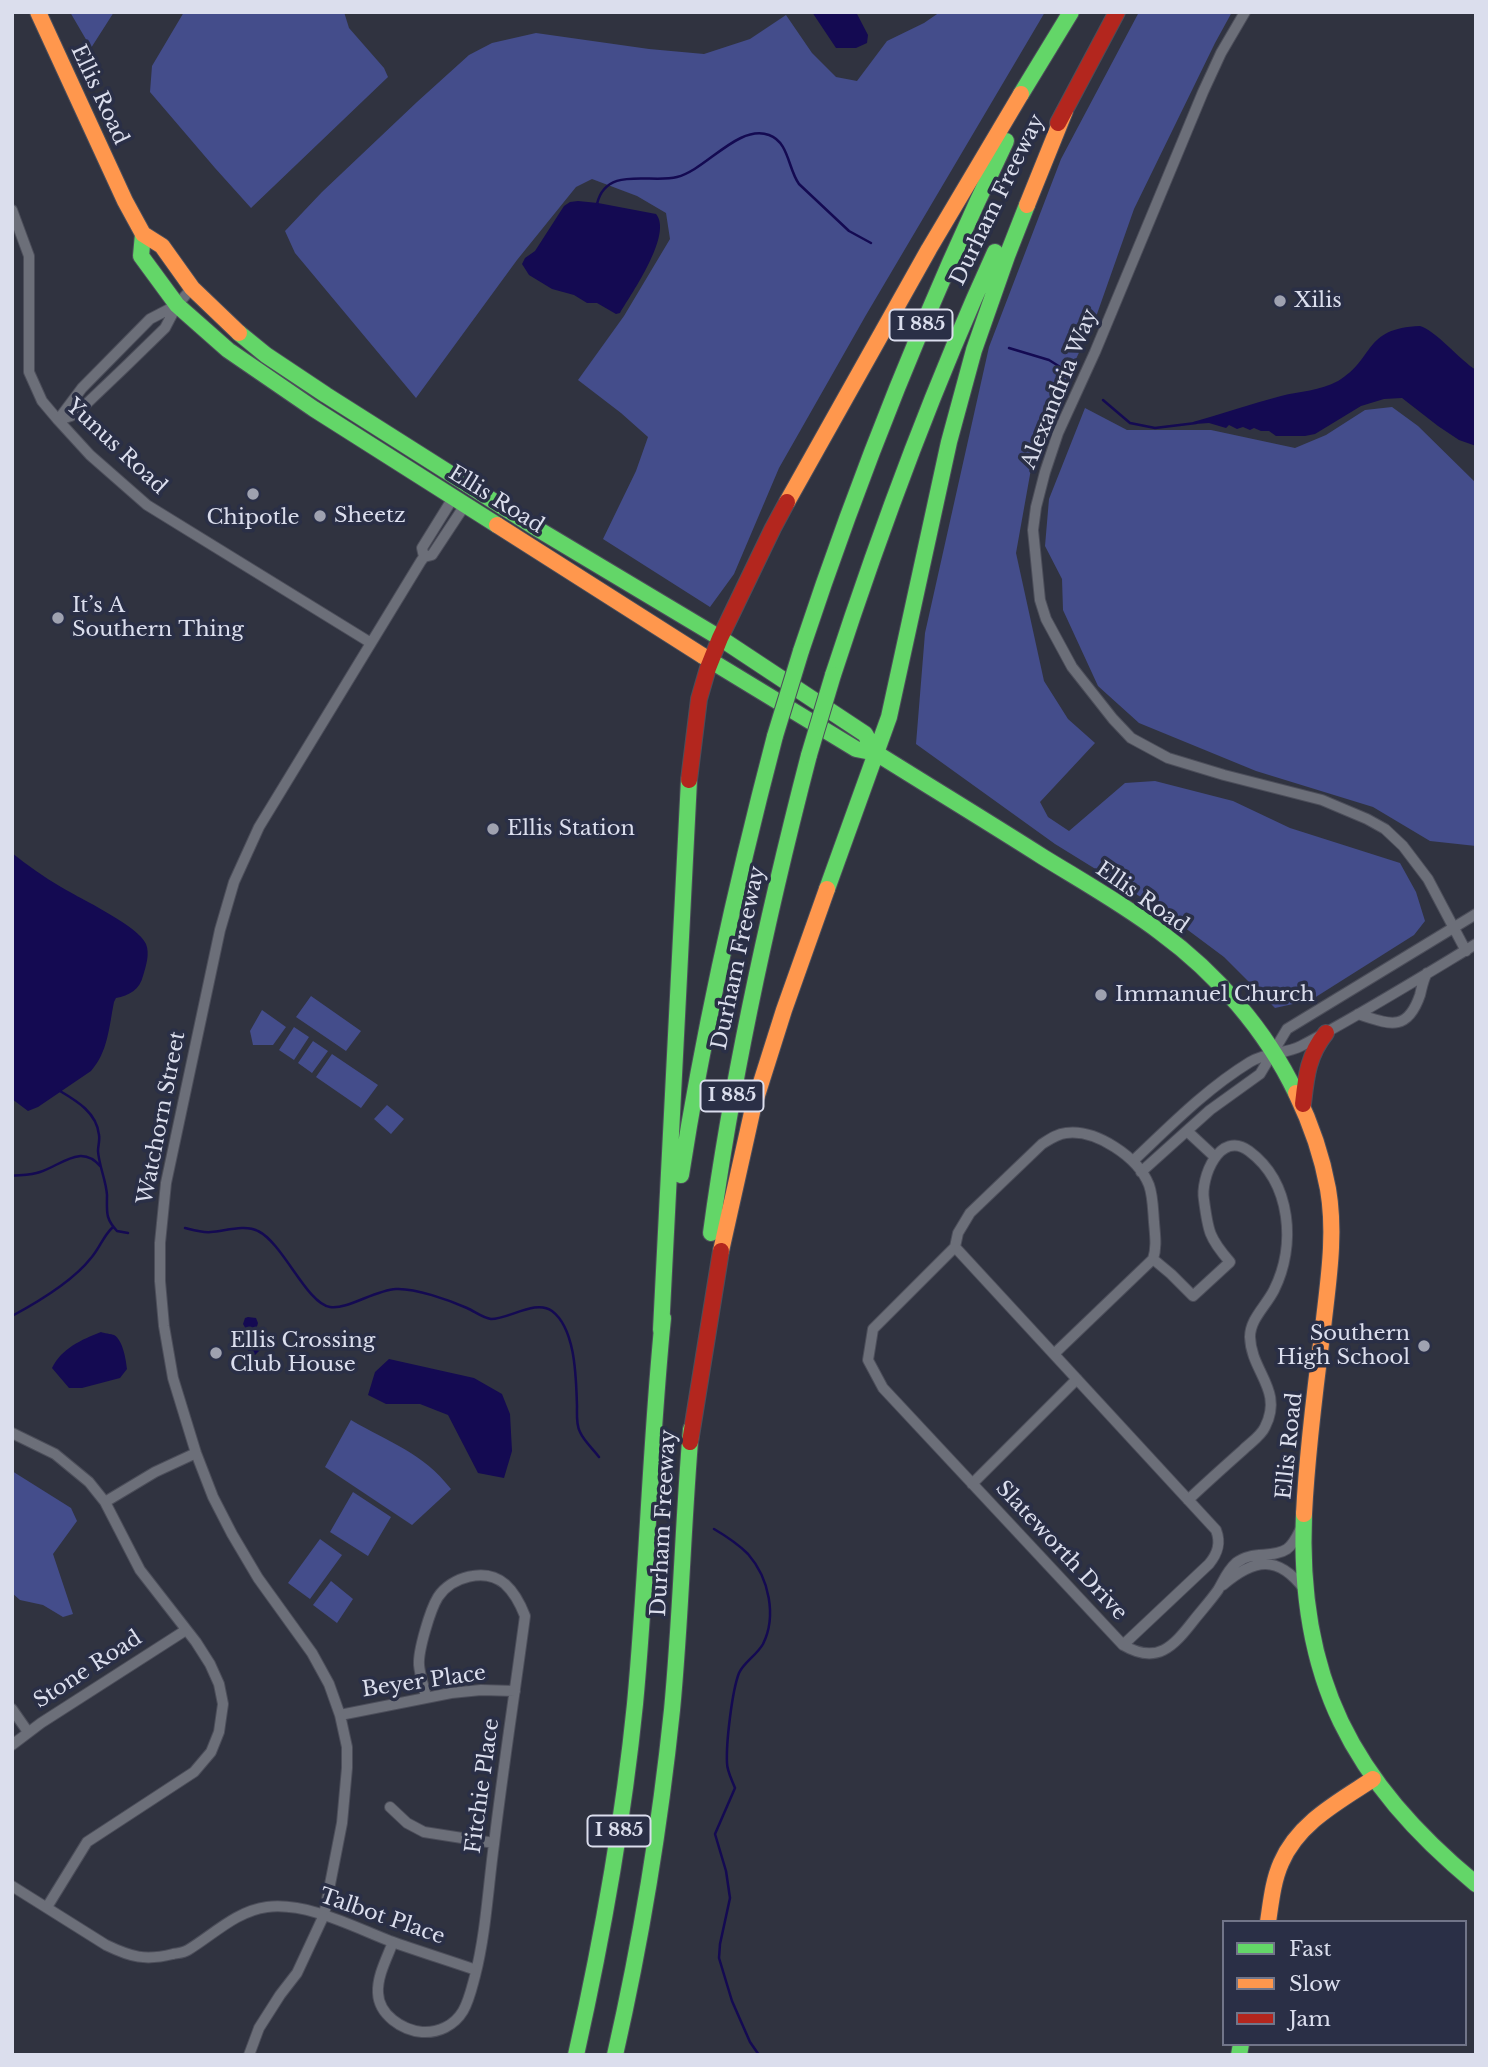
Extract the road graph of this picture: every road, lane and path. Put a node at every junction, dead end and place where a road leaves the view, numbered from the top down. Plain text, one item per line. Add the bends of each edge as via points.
1 (38, 12) edge
2 (1072, 12) edge
3 (1117, 12) edge
4 (1245, 12) edge
5 (1065, 111) junction
6 (12, 210) edge
7 (143, 234) junction
8 (192, 288) junction
9 (177, 305) junction
10 (58, 420) junction
11 (373, 447) junction
12 (469, 484) junction
13 (459, 502) junction
14 (536, 528) junction
15 (720, 638) junction
16 (371, 643) junction
17 (711, 661) junction
18 (876, 753) junction
19 (1476, 914) edge
20 (1453, 927) junction
21 (1471, 948) edge
22 (1427, 973) junction
23 (1358, 1014) junction
24 (1326, 1033) junction
25 (1273, 1052) junction
26 (1303, 1104) junction
27 (1188, 1131) junction
28 (1215, 1157) junction
29 (1133, 1161) junction
30 (1141, 1172) junction
31 (956, 1247) junction
32 (1153, 1259) junction
33 (661, 1330) junction
34 (1055, 1353) junction
35 (1077, 1379) junction
36 (12, 1433) edge
37 (690, 1442) junction
38 (197, 1453) junction
39 (972, 1484) junction
40 (1188, 1500) junction
41 (105, 1502) junction
42 (1304, 1524) junction
43 (1219, 1588) junction
44 (1304, 1590) junction
45 (186, 1630) junction
46 (1123, 1644) junction
47 (515, 1692) junction
48 (426, 1697) junction
49 (12, 1709) edge
50 (340, 1715) junction
51 (28, 1732) junction
52 (12, 1745) edge
53 (1373, 1779) junction
54 (390, 1807) dead end
55 (494, 1843) junction
56 (1476, 1884) edge
57 (12, 1886) edge
58 (47, 1907) junction
59 (324, 1915) junction
60 (1268, 1920) edge
61 (393, 1942) junction
62 (476, 1970) junction
63 (249, 2055) edge
64 (576, 2055) edge
65 (615, 2055) edge

1 - 7 main road, Ellis Road
2 - 15 main road via 935,238 786,504
2 - 33 main road, Durham Freeway / I 885, bridge via 982,191 913,343 853,496 801,651 734,898 701,1057
3 - 5 main road, Durham Freeway / I 885
4 - 20 street, Alexandria Way via 1203,92 1054,446 1035,507 1040,600 1072,667 1131,738 1168,758 1322,800 1367,819 1403,846 1428,879
5 - 18 main road via 974,350 949,442 894,699
5 - 37 main road, Durham Freeway / I 885, bridge via 948,358 889,509 809,755 771,906 728,1119 705,1280
6 - 10 street, Yunus Road via 29,256 29,372 41,401
7 - 8 main road, Ellis Road via 162,246
7 - 9 main road, Ellis Road via 141,256
8 - 9 street
8 - 12 main road, Ellis Road via 266,355
9 - 10 street via 150,319 82,388
9 - 10 street via 165,328 125,367 82,408
9 - 11 main road, Ellis Road via 228,350
10 - 16 street, Yunus Road via 146,505
11 - 12 main road via 385,445 452,481
11 - 13 main road, Ellis Road
12 - 14 main road, Ellis Road
13 - 14 main road via 471,499 522,527
13 - 16 street, Watchorn Street via 422,548 424,557
13 - 17 main road, Ellis Road
14 - 15 main road, Ellis Road
15 - 17 main road
15 - 18 main road, Ellis Road via 865,734
16 - 38 street, Watchorn Street via 258,827 220,930 166,1183 160,1243 164,1326 173,1378
17 - 18 main road, Ellis Road via 856,749
17 - 33 main road via 699,699 690,766
18 - 25 main road, Ellis Road via 1155,928 1211,977
18 - 37 main road via 753,1108 717,1271
19 - 20 street
20 - 21 street, Alexandria Way
20 - 25 street via 1287,1029
21 - 22 street
22 - 23 street
22 - 23 street via 1415,1008 1405,1020 1392,1023
23 - 24 street
24 - 25 street via 1298,1048
24 - 26 main road via 1309,1058
25 - 26 main road, Ellis Road
25 - 27 street via 1259,1074
25 - 29 street via 1251,1061 1200,1098
26 - 42 main road, Ellis Road via 1318,1146 1331,1222
27 - 28 street
27 - 30 street
28 - 32 street via 1206,1172 1203,1195 1210,1237 1230,1262 1193,1296
28 - 40 street via 1227,1148 1242,1147 1268,1170 1281,1196 1288,1244 1280,1277 1251,1330 1252,1353 1270,1392 1271,1410 1265,1427
29 - 30 street
29 - 31 street via 1099,1139 1061,1134 1042,1144 970,1213
30 - 32 street via 1151,1194
31 - 34 street, Slateworth Drive
31 - 39 street, Slateworth Drive via 873,1329 868,1360 883,1388
32 - 34 street
33 - 64 main road, Durham Freeway / I 885 via 629,1753 603,1928
34 - 35 street, Slateworth Drive
35 - 39 street, Slateworth Drive
35 - 40 street, Slateworth Drive
36 - 41 street via 55,1454
37 - 65 main road, Durham Freeway / I 885 via 666,1771
38 - 41 street
38 - 50 street, Watchorn Street via 232,1534 312,1653
39 - 46 street, Slateworth Drive
40 - 46 street, Slateworth Drive via 1216,1530 1217,1552
41 - 45 street via 140,1570
42 - 43 street, Slateworth Drive via 1285,1550 1250,1555 1238,1562
42 - 44 main road, Ellis Road
43 - 44 street, Slateworth Drive via 1239,1572 1273,1565 1285,1569
43 - 46 street, Slateworth Drive via 1176,1643 1149,1653 1135,1652
44 - 53 main road, Ellis Road via 1311,1641 1333,1707
45 - 51 street, Stone Road
45 - 58 street via 219,1684 223,1704 211,1752 194,1772 87,1842
47 - 48 street, Beyer Place via 481,1690
47 - 48 street, Fitchie Place via 525,1616 503,1581 483,1575 450,1584 438,1598 419,1664
47 - 55 street, Fitchie Place
48 - 50 street, Beyer Place
49 - 51 street
50 - 59 street, Watchorn Street via 347,1768 342,1824
51 - 52 street, Stone Road
53 - 56 main road, Ellis Road via 1418,1834
53 - 60 main road via 1319,1815 1294,1840 1281,1863
54 - 55 street via 424,1832
55 - 62 street, Fitchie Place
57 - 58 street, Talbot Place
58 - 59 street, Talbot Place via 106,1945 142,1959 186,1951 231,1921 267,1907
59 - 61 street, Talbot Place
59 - 63 street, Watchorn Street via 297,1973 259,2028
61 - 62 street, Talbot Place
61 - 62 street, Fitchie Place via 378,1994 392,2020 414,2031 442,2030 453,2023 463,2011

